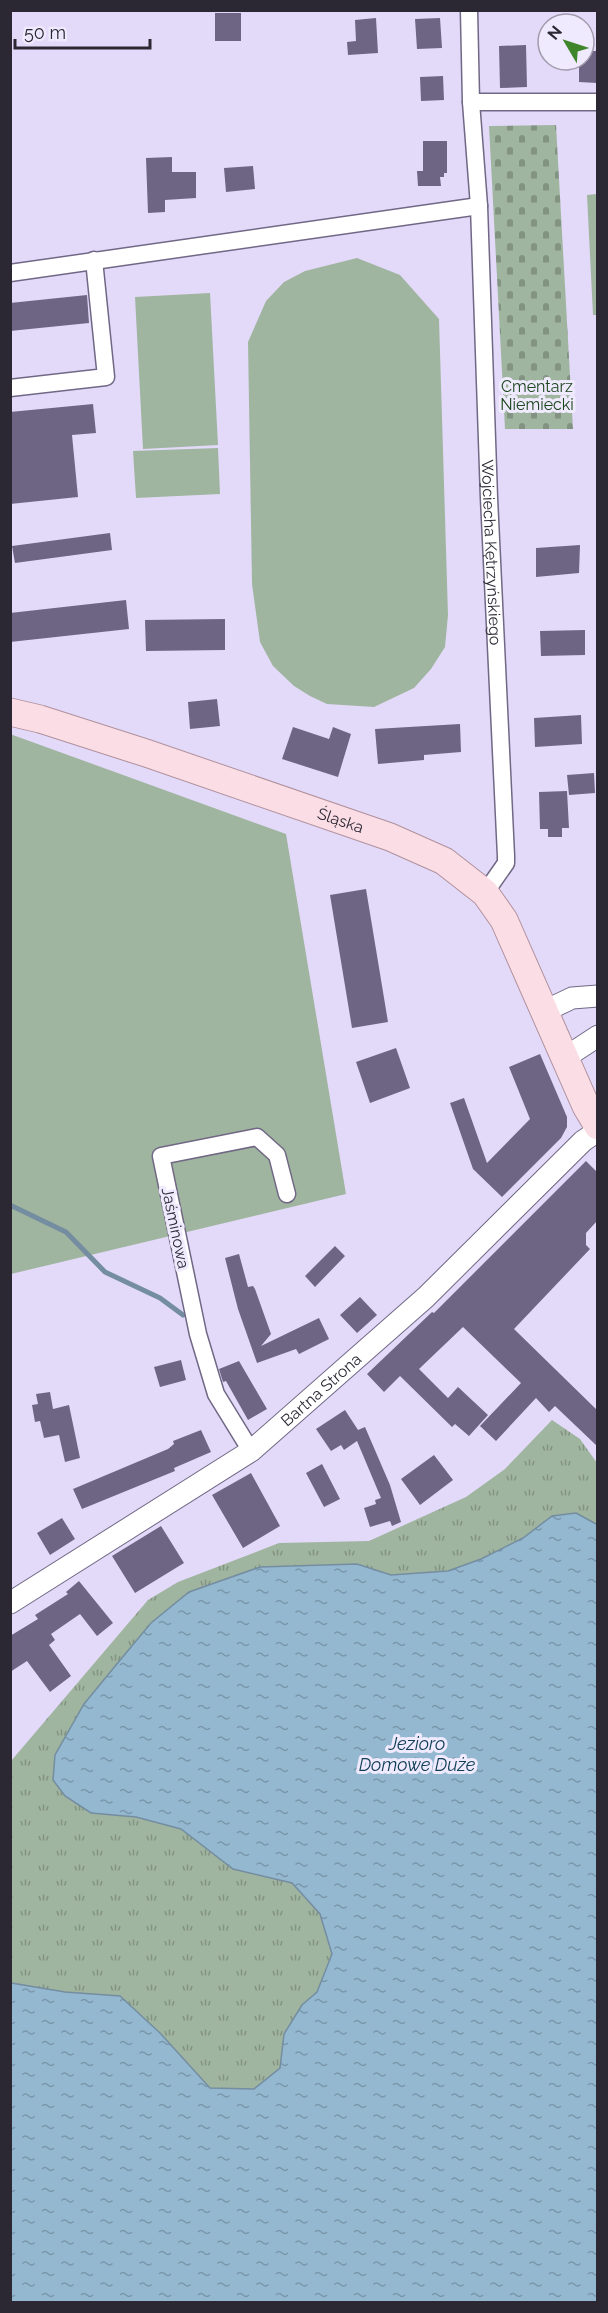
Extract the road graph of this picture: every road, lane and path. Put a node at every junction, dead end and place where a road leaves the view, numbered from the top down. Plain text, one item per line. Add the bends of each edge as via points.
1 (469, 10) edge
2 (471, 102) junction
3 (597, 102) edge
4 (479, 206) junction
5 (94, 260) junction
6 (10, 273) edge
7 (10, 388) edge
8 (10, 712) edge
9 (485, 893) junction
10 (597, 996) edge
11 (545, 1011) junction
12 (597, 1036) edge
13 (566, 1057) junction
14 (597, 1126) edge
15 (597, 1131) edge
16 (286, 1194) dead end
17 (251, 1451) junction
18 (10, 1603) edge

1 - 2 street, Wojciecha Kętrzyńskiego
2 - 3 street
2 - 4 street, Wojciecha Kętrzyńskiego
4 - 5 street
4 - 9 street, Wojciecha Kętrzyńskiego via 506,856 506,863
5 - 6 street
5 - 7 street via 106,377
8 - 9 main road, Śląska via 146,753 390,837 444,861
9 - 11 main road, Śląska via 504,920
10 - 11 street via 572,998
11 - 13 main road, Śląska
12 - 13 street
13 - 14 main road, Śląska
15 - 17 street, Bartna Strona via 426,1297
16 - 17 street, Jaśminowa via 277,1155 257,1137 161,1156 198,1334 216,1394
17 - 18 street, Bartna Strona

